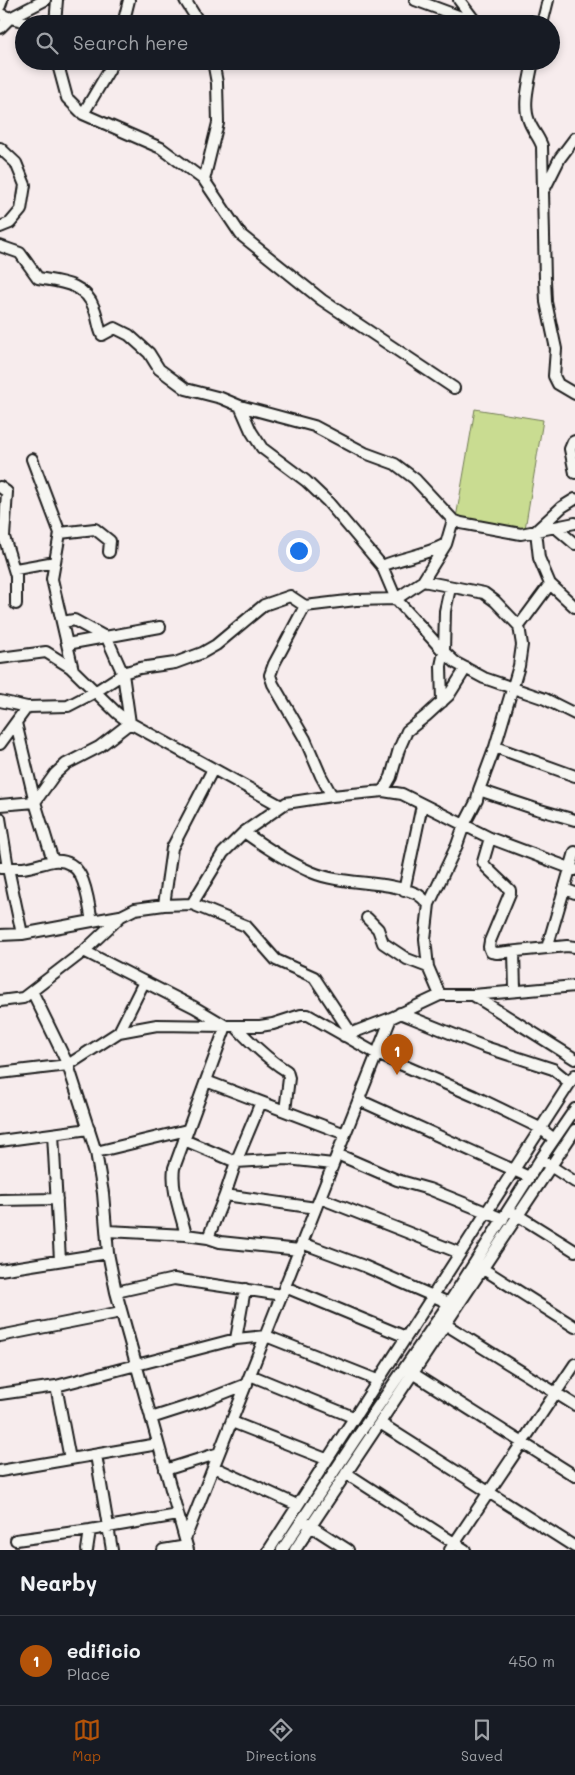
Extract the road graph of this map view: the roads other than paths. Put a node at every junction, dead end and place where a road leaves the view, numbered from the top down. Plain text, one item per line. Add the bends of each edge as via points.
1 (2, 0) edge
2 (45, 0) edge
3 (57, 0) edge
4 (129, 0) edge
5 (185, 0) edge
6 (415, 0) edge
7 (459, 0) edge
8 (548, 0) edge
9 (0, 6) edge
10 (56, 15) edge
11 (125, 15) edge
12 (194, 15) edge
13 (455, 15) edge
14 (470, 15) edge
15 (544, 15) edge
16 (5, 16) edge
17 (0, 28) edge
18 (59, 70) edge
19 (109, 70) edge
20 (215, 70) edge
21 (531, 70) edge
22 (83, 114) junction
23 (575, 138) edge
24 (0, 148) edge
25 (204, 180) junction
26 (544, 191) junction
27 (0, 227) edge
28 (0, 246) edge
29 (454, 388) dead end
30 (575, 394) edge
31 (240, 406) junction
32 (575, 441) edge
33 (32, 459) dead end
34 (575, 473) edge
35 (0, 487) edge
36 (575, 499) edge
37 (453, 520) junction
38 (575, 523) edge
39 (555, 527) junction
40 (536, 531) junction
41 (60, 533) junction
42 (2, 534) edge
43 (446, 544) junction
44 (575, 544) edge
45 (4, 551) edge
46 (109, 552) dead end
47 (55, 562) junction
48 (382, 566) junction
49 (16, 576) junction
50 (423, 581) junction
51 (550, 584) junction
52 (450, 588) junction
53 (396, 599) junction
54 (16, 604) dead end
55 (305, 606) junction
56 (575, 608) edge
57 (62, 622) junction
58 (519, 626) junction
59 (160, 627) dead end
60 (104, 637) junction
61 (67, 644) junction
62 (444, 652) junction
63 (0, 658) edge
64 (466, 668) junction
65 (73, 670) junction
66 (123, 674) junction
67 (513, 688) junction
68 (95, 692) junction
69 (0, 701) edge
70 (442, 702) junction
71 (27, 707) junction
72 (573, 711) edge
73 (16, 723) junction
74 (130, 723) junction
75 (0, 744) edge
76 (495, 747) junction
77 (213, 769) junction
78 (575, 776) edge
79 (479, 790) junction
80 (383, 791) junction
81 (332, 796) junction
82 (35, 802) junction
83 (0, 805) edge
84 (422, 805) junction
85 (281, 806) junction
86 (0, 818) edge
87 (575, 820) edge
88 (464, 826) junction
89 (244, 832) junction
90 (490, 838) junction
91 (575, 852) edge
92 (53, 861) junction
93 (4, 868) edge
94 (573, 869) edge
95 (564, 889) junction
96 (404, 891) junction
97 (575, 893) edge
98 (192, 904) junction
99 (429, 904) junction
100 (164, 905) junction
101 (121, 916) junction
102 (367, 918) dead end
103 (92, 921) junction
104 (22, 934) junction
105 (0, 935) edge
106 (575, 947) edge
107 (547, 948) junction
108 (84, 950) junction
109 (514, 952) junction
110 (428, 967) junction
111 (144, 982) junction
112 (575, 986) edge
113 (516, 990) junction
114 (32, 991) junction
115 (440, 995) junction
116 (473, 995) junction
117 (0, 1001) edge
118 (395, 1015) junction
119 (230, 1026) junction
120 (119, 1032) junction
121 (348, 1035) junction
122 (377, 1054) junction
123 (575, 1058) edge
124 (68, 1065) junction
125 (0, 1072) edge
126 (572, 1079) edge
127 (206, 1082) junction
128 (359, 1100) junction
129 (261, 1102) junction
130 (575, 1110) edge
131 (285, 1111) junction
132 (540, 1128) junction
133 (89, 1130) junction
134 (575, 1130) edge
135 (53, 1134) junction
136 (345, 1134) junction
137 (186, 1135) junction
138 (554, 1139) junction
139 (0, 1141) edge
140 (96, 1152) junction
141 (335, 1159) junction
142 (540, 1160) junction
143 (236, 1162) junction
144 (551, 1166) junction
145 (514, 1170) junction
146 (530, 1178) junction
147 (575, 1182) edge
148 (225, 1195) junction
149 (57, 1199) junction
150 (0, 1200) edge
151 (318, 1203) junction
152 (486, 1212) junction
153 (510, 1215) junction
154 (107, 1231) junction
155 (186, 1235) junction
156 (208, 1238) junction
157 (301, 1247) junction
158 (575, 1251) edge
159 (108, 1253) junction
160 (460, 1253) junction
161 (60, 1260) junction
162 (478, 1266) junction
163 (0, 1270) edge
164 (245, 1289) junction
165 (283, 1291) junction
166 (116, 1292) junction
167 (433, 1294) junction
168 (449, 1303) junction
169 (121, 1312) junction
170 (441, 1322) junction
171 (575, 1327) edge
172 (0, 1336) edge
173 (266, 1336) junction
174 (406, 1337) junction
175 (236, 1339) junction
176 (136, 1364) junction
177 (575, 1364) edge
178 (409, 1371) junction
179 (248, 1379) junction
180 (377, 1380) junction
181 (56, 1386) junction
182 (556, 1393) junction
183 (0, 1394) edge
184 (575, 1405) edge
185 (353, 1417) junction
186 (151, 1418) junction
187 (232, 1422) junction
188 (380, 1423) junction
189 (522, 1442) junction
190 (158, 1444) junction
191 (96, 1454) junction
192 (219, 1454) junction
193 (70, 1459) junction
194 (326, 1459) junction
195 (214, 1467) junction
196 (166, 1470) junction
197 (0, 1471) edge
198 (346, 1473) junction
199 (575, 1476) edge
200 (489, 1493) junction
201 (297, 1505) junction
202 (178, 1515) junction
203 (307, 1523) junction
204 (109, 1526) junction
205 (90, 1530) junction
206 (16, 1540) dead end
207 (187, 1545) edge
208 (453, 1547) edge
209 (575, 1548) edge
210 (87, 1550) edge
211 (112, 1550) edge
212 (163, 1550) edge
213 (268, 1550) edge
214 (282, 1550) edge
215 (295, 1550) edge
216 (348, 1550) edge
217 (466, 1550) edge

1 - 9 street
2 - 16 street
3 - 10 street
4 - 11 street
5 - 12 street
6 - 13 street
7 - 14 street
8 - 15 street
16 - 17 street
18 - 22 street via 67,98
19 - 22 street
20 - 25 street via 218,123
21 - 26 street via 527,114 542,146
22 - 25 street via 161,148
23 - 26 street via 560,158
24 - 27 street via 16,162 25,185 21,210 10,223
25 - 29 street via 241,235 322,300
26 - 30 street via 546,302 556,349 554,376 558,384
28 - 31 street via 20,253 38,278 71,284 82,290 94,308 102,336 115,328 129,334 149,353 159,369 178,384
31 - 37 street via 314,426 365,453 395,464 415,479
31 - 48 street via 250,431 262,448 318,491
32 - 34 street via 570,448
33 - 41 street
35 - 42 street via 6,492
36 - 40 street
37 - 40 street via 521,534
37 - 43 street
38 - 39 street
39 - 40 street
39 - 44 street
40 - 51 street via 540,558
41 - 46 street via 95,529 110,541
41 - 47 street
42 - 45 street
43 - 48 street
43 - 50 street
45 - 49 street
47 - 49 street via 16,569
47 - 57 street via 52,580
48 - 53 street
49 - 54 street
50 - 52 street
50 - 53 street
51 - 56 street
51 - 58 street
52 - 58 street via 484,593
52 - 62 street via 445,611
53 - 55 street
53 - 62 street
55 - 66 street via 290,596 269,603 202,653 175,663
55 - 81 street via 270,675
57 - 60 street via 74,620
57 - 61 street
58 - 67 street via 522,645
59 - 60 street
60 - 61 street
60 - 66 street
61 - 65 street
62 - 64 street
62 - 70 street
63 - 65 street via 46,652
64 - 67 street
64 - 70 street
65 - 68 street
66 - 68 street
66 - 74 street
67 - 72 street
67 - 76 street
68 - 71 street via 68,706
68 - 74 street
69 - 71 street
70 - 80 street via 407,731 391,778
71 - 73 street
73 - 75 street
73 - 82 street
74 - 77 street
74 - 82 street via 99,747 66,764
76 - 78 street
76 - 79 street
77 - 85 street
77 - 100 street via 172,848
79 - 87 street
79 - 88 street
80 - 81 street
80 - 84 street via 402,794
81 - 85 street via 291,801
82 - 83 street
82 - 92 street
84 - 88 street
84 - 96 street
85 - 89 street
86 - 93 street
88 - 90 street
88 - 99 street
89 - 96 street via 268,850 310,871
89 - 98 street via 223,853
90 - 94 street
90 - 109 street via 483,862 510,890 510,894 489,947 491,952
91 - 94 street
92 - 93 street via 25,868
92 - 103 street via 70,863 80,873
93 - 104 street
94 - 95 street
95 - 97 street
95 - 107 street
96 - 99 street via 417,894
98 - 100 street
98 - 121 street via 246,926 276,960 314,977
99 - 110 street via 425,939
100 - 101 street via 135,909
101 - 103 street
101 - 108 street
102 - 110 street via 378,930 383,943
103 - 104 street
104 - 105 street
106 - 107 street
107 - 109 street
108 - 111 street
108 - 114 street
109 - 113 street
110 - 115 street
111 - 119 street
111 - 120 street
112 - 113 street
113 - 116 street
114 - 117 street via 23,998
114 - 124 street
115 - 116 street
115 - 118 street
116 - 123 street
118 - 121 street
118 - 122 street
118 - 126 street via 553,1069
119 - 120 street via 157,1026
119 - 121 street via 267,1025 308,1015
119 - 127 street
119 - 131 street via 287,1071
120 - 124 street
121 - 122 street
122 - 128 street
122 - 132 street
124 - 125 street
124 - 133 street
126 - 132 street
127 - 129 street
127 - 137 street
128 - 136 street
128 - 145 street
129 - 131 street
129 - 143 street
130 - 138 street
131 - 136 street
132 - 138 street
132 - 145 street
133 - 135 street
133 - 140 street
134 - 144 street
135 - 139 street
135 - 149 street
136 - 141 street
137 - 140 street
137 - 143 street
137 - 155 street via 173,1177
138 - 142 street
140 - 154 street
141 - 143 street
141 - 151 street
141 - 152 street via 429,1189
142 - 144 street
142 - 146 street
143 - 148 street
144 - 147 street
144 - 153 street
145 - 146 street
145 - 152 street
146 - 153 street
148 - 151 street
148 - 156 street
149 - 150 street
149 - 161 street
151 - 157 street
151 - 160 street
152 - 153 street
152 - 160 street
153 - 158 street
153 - 162 street
153 - 162 street
154 - 155 street
154 - 159 street
155 - 156 street
156 - 157 street via 220,1242
157 - 165 street
157 - 167 street via 364,1266
159 - 161 street
159 - 166 street
160 - 167 street
161 - 163 street
162 - 168 street
162 - 170 street
162 - 171 street
164 - 165 street
164 - 166 street via 174,1279
164 - 175 street
165 - 173 street
165 - 174 street
166 - 169 street
167 - 168 street
167 - 174 street
168 - 170 street
169 - 172 street
169 - 176 street
170 - 178 street
170 - 182 street
173 - 175 street
173 - 179 street
173 - 180 street
174 - 180 street
175 - 176 street
176 - 181 street
176 - 186 street
177 - 182 street
178 - 188 street
178 - 189 street
178 - 203 street via 355,1440
179 - 185 street
179 - 186 street via 201,1402
179 - 187 street
180 - 185 street
181 - 183 street
181 - 193 street
182 - 184 street
182 - 189 street
185 - 194 street
186 - 190 street
187 - 192 street
187 - 194 street
188 - 198 street
188 - 200 street
189 - 199 street
189 - 200 street
190 - 191 street
190 - 196 street
191 - 193 street
191 - 204 street
192 - 195 street
192 - 196 street
193 - 197 street
194 - 201 street
195 - 201 street
195 - 207 street
196 - 202 street
198 - 203 street
198 - 208 street
200 - 208 street
200 - 209 street
201 - 213 street
202 - 204 street
202 - 207 street
203 - 214 street
203 - 215 street
203 - 216 street
204 - 205 street
204 - 211 street
205 - 206 street
205 - 210 street
207 - 212 street
208 - 217 street

